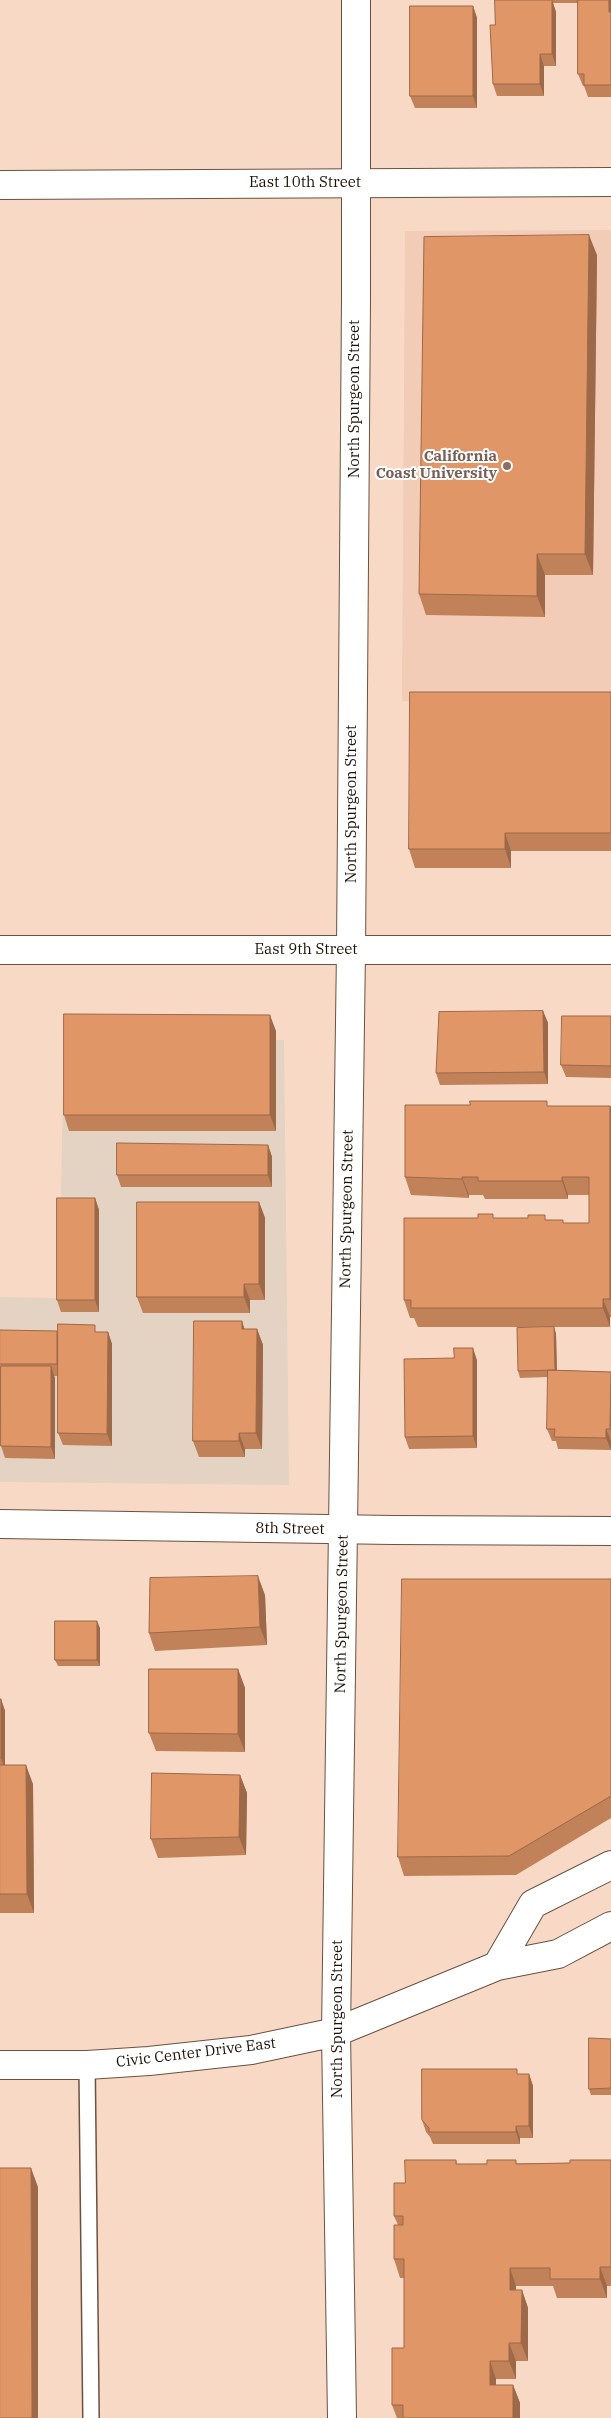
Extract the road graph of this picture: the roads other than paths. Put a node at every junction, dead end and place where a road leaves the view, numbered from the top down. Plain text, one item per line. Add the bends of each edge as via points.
1 (356, 0) edge
2 (611, 182) edge
3 (357, 183) junction
4 (0, 186) edge
5 (0, 950) edge
6 (351, 950) junction
7 (611, 950) edge
8 (0, 1524) edge
9 (343, 1530) junction
10 (611, 1531) edge
11 (611, 1864) edge
12 (611, 1926) edge
13 (497, 1966) junction
14 (336, 2032) junction
15 (0, 2065) edge
16 (87, 2065) junction
17 (91, 2418) edge
18 (342, 2418) edge

1 - 3 street, North Spurgeon Street
2 - 3 street, East 10th Street
3 - 4 street, East 10th Street
3 - 6 street, North Spurgeon Street
5 - 6 street, East 9th Street
6 - 7 street, East 9th Street
6 - 9 street, North Spurgeon Street
8 - 9 street, 8th Street
9 - 10 street, 8th Street
9 - 14 street, North Spurgeon Street
11 - 13 street via 534,1904
12 - 13 street, Civic Center Drive East via 558,1954
13 - 14 street, Civic Center Drive East
14 - 16 street, Civic Center Drive East via 251,2050
14 - 18 street, North Spurgeon Street
15 - 16 street, Civic Center Drive East
16 - 17 lane

